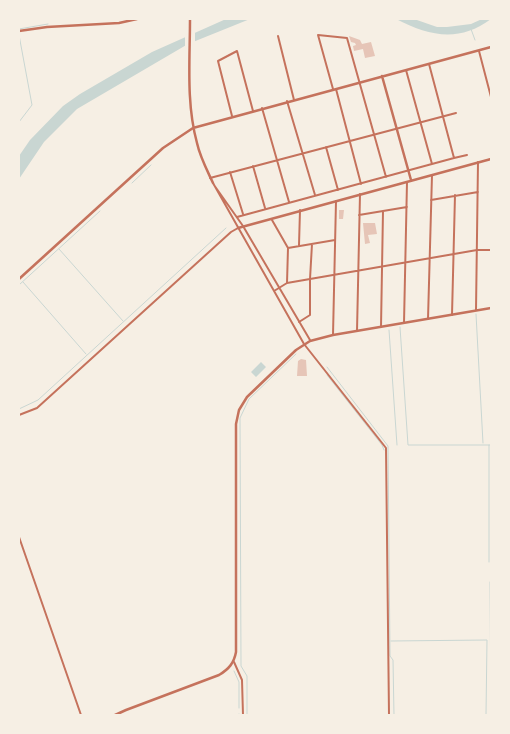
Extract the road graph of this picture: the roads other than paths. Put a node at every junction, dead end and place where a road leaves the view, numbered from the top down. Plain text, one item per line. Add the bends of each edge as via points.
1 (137, 19) edge
2 (190, 19) edge
3 (19, 32) edge
4 (278, 36) dead end
5 (491, 47) edge
6 (478, 50) junction
7 (429, 64) junction
8 (406, 70) junction
9 (382, 76) junction
10 (358, 82) junction
11 (334, 89) junction
12 (491, 97) edge
13 (294, 100) junction
14 (287, 101) junction
15 (262, 108) junction
16 (253, 110) junction
17 (456, 113) dead end
18 (232, 116) junction
19 (443, 116) junction
20 (420, 122) junction
21 (193, 128) junction
22 (397, 129) junction
23 (373, 135) junction
24 (350, 141) junction
25 (326, 147) junction
26 (303, 153) junction
27 (466, 156) dead end
28 (454, 158) junction
29 (491, 159) edge
30 (277, 160) junction
31 (478, 162) junction
32 (432, 165) junction
33 (253, 166) junction
34 (408, 171) junction
35 (230, 172) junction
36 (432, 175) junction
37 (386, 177) junction
38 (210, 178) junction
39 (409, 181) junction
40 (213, 183) junction
41 (362, 184) junction
42 (338, 190) junction
43 (478, 192) junction
44 (360, 194) junction
45 (455, 195) junction
46 (315, 196) junction
47 (431, 200) junction
48 (336, 201) junction
49 (289, 203) junction
50 (407, 207) junction
51 (266, 208) junction
52 (300, 210) junction
53 (383, 211) junction
54 (243, 214) junction
55 (359, 214) junction
56 (237, 217) junction
57 (271, 219) junction
58 (243, 226) junction
59 (238, 228) junction
60 (335, 240) junction
61 (312, 244) junction
62 (298, 246) junction
63 (288, 248) junction
64 (477, 250) junction
65 (491, 250) edge
66 (453, 254) junction
67 (429, 259) junction
68 (405, 263) junction
69 (382, 266) junction
70 (358, 271) junction
71 (334, 275) junction
72 (19, 279) edge
73 (310, 279) junction
74 (287, 283) junction
75 (278, 288) junction
76 (274, 290) junction
77 (491, 308) edge
78 (476, 311) junction
79 (452, 315) junction
80 (428, 319) junction
81 (299, 323) junction
82 (404, 323) junction
83 (381, 327) junction
84 (357, 331) junction
85 (333, 335) junction
86 (310, 341) junction
87 (304, 344) junction
88 (19, 415) edge
89 (19, 537) edge
90 (234, 662) junction
91 (81, 715) edge
92 (115, 715) edge
93 (243, 715) edge
94 (389, 715) edge

1 - 3 street via 119,23 47,26
2 - 21 street
4 - 13 street
5 - 6 street
6 - 7 street
6 - 12 street
7 - 8 street
7 - 19 street
8 - 9 street
8 - 20 street
9 - 10 street
9 - 22 street
10 - 11 street
10 - 11 street via 347,38 318,36
10 - 23 street
11 - 13 street
11 - 24 street
13 - 14 street
14 - 15 street
14 - 26 street
15 - 16 street
15 - 30 street
16 - 18 street
16 - 18 street via 237,51 218,61
17 - 19 street
18 - 21 street
19 - 20 street
19 - 28 street
20 - 22 street
20 - 32 street
21 - 38 street
21 - 72 street via 163,148
22 - 23 street
22 - 34 street
23 - 24 street
23 - 37 street
24 - 25 street
24 - 41 street
25 - 26 street
25 - 42 street
26 - 30 street
26 - 46 street
27 - 28 street
28 - 32 street
29 - 31 street
30 - 33 street
30 - 49 street
31 - 36 street
31 - 43 street
32 - 34 street
33 - 35 street
33 - 51 street
34 - 37 street
34 - 39 street
35 - 38 street
35 - 54 street
36 - 39 street
36 - 47 street
37 - 41 street
38 - 40 street
39 - 44 street
39 - 50 street
40 - 56 street
40 - 59 street
41 - 42 street
42 - 46 street
43 - 45 street
43 - 64 street
44 - 48 street
44 - 55 street
45 - 47 street
45 - 66 street
46 - 49 street
47 - 67 street
48 - 52 street
48 - 60 street
49 - 51 street
50 - 53 street
50 - 68 street
51 - 54 street
52 - 57 street
52 - 62 street
53 - 55 street
53 - 69 street
54 - 56 street
55 - 70 street
56 - 58 street
57 - 58 street
57 - 63 street
58 - 59 street
58 - 75 street
59 - 76 street
59 - 88 street via 37,408
60 - 61 street
60 - 71 street
61 - 62 street
61 - 73 street
62 - 63 street
63 - 74 street
64 - 65 street
64 - 66 street
64 - 78 street
66 - 67 street
66 - 79 street
67 - 68 street
67 - 80 street
68 - 69 street
68 - 82 street
69 - 70 street
69 - 83 street
70 - 71 street
70 - 84 street
71 - 73 street
71 - 85 street
73 - 74 street
73 - 81 street via 310,315
74 - 75 street
75 - 76 street
75 - 81 street
76 - 87 street
77 - 78 street
78 - 79 street
79 - 80 street
80 - 82 street
81 - 86 street
82 - 83 street
83 - 84 street
84 - 85 street
85 - 86 street
86 - 87 street
87 - 90 street via 247,397 237,417
87 - 94 street via 386,448
89 - 91 street
90 - 92 street via 219,675
90 - 93 street via 242,680

